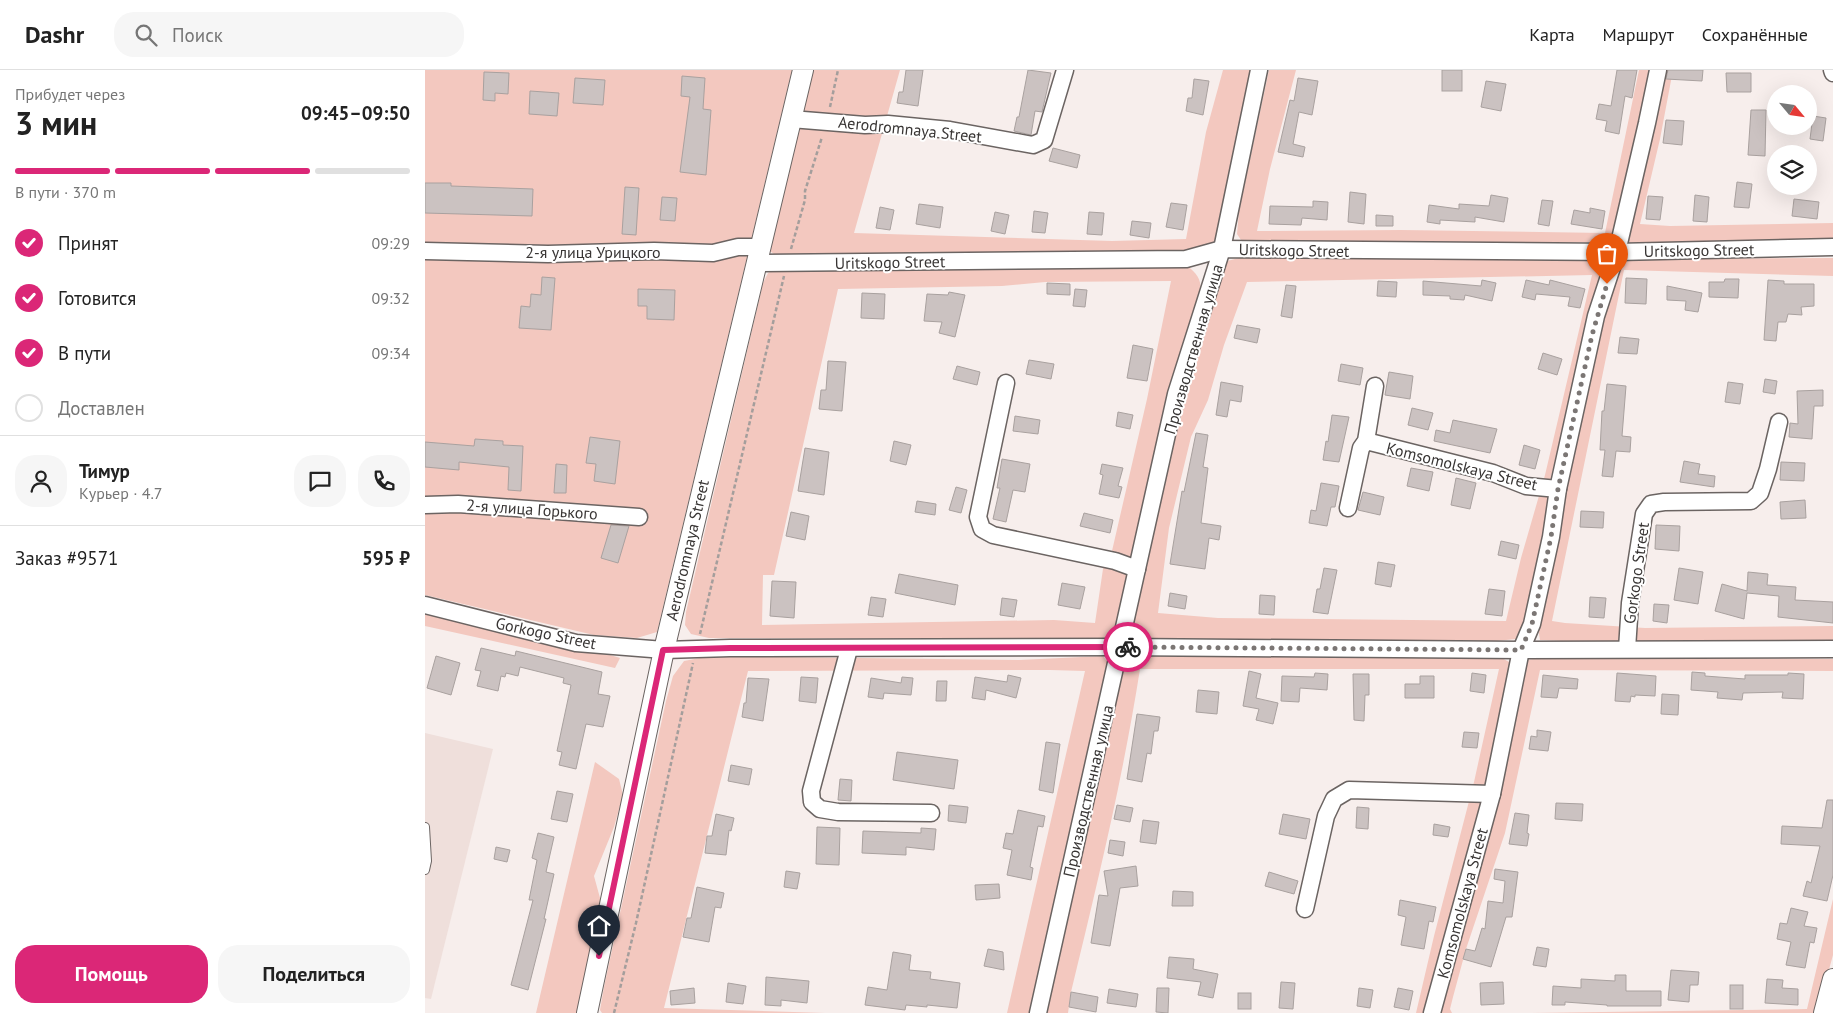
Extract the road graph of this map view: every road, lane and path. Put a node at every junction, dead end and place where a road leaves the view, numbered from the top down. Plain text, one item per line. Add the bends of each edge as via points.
1 (803, 70) edge
2 (838, 70) edge
3 (1065, 70) edge
4 (1259, 70) edge
5 (1658, 70) edge
6 (791, 119) junction
7 (827, 121) junction
8 (1833, 247) edge
9 (1222, 249) junction
10 (425, 251) edge
11 (1617, 252) junction
12 (758, 255) junction
13 (787, 263) junction
14 (1006, 384) dead end
15 (1375, 386) dead end
16 (1779, 422) dead end
17 (1365, 441) junction
18 (1558, 489) junction
19 (425, 505) edge
20 (1348, 508) dead end
21 (639, 517) dead end
22 (1137, 569) junction
23 (425, 605) edge
24 (1120, 647) junction
25 (1833, 648) edge
26 (696, 649) junction
27 (849, 649) junction
28 (1627, 649) junction
29 (663, 650) junction
30 (1521, 650) junction
31 (1492, 794) junction
32 (931, 813) dead end
33 (425, 827) edge
34 (425, 870) edge
35 (1305, 909) dead end
36 (1833, 979) edge
37 (587, 1013) edge
38 (614, 1013) edge
39 (1038, 1013) edge
40 (1432, 1013) edge
41 (1824, 1013) edge

1 - 6 street, Aerodromnaya Street
2 - 7 path
3 - 7 street, Aerodromnaya Street via 1043,140 1033,145 950,130
4 - 9 street, Производственная улица
5 - 11 street, Komsomolskaya Street
6 - 7 street, Aerodromnaya Street
6 - 12 street, Aerodromnaya Street
7 - 13 path
8 - 11 street, Uritskogo Street
9 - 11 street, Uritskogo Street
9 - 13 street, Uritskogo Street via 1186,260
9 - 22 street, Производственная улица via 1176,394
10 - 12 street, 2-я улица Урицкого via 713,253 738,247
11 - 18 street, Komsomolskaya Street via 1596,316
12 - 13 street, Uritskogo Street
12 - 29 street, Aerodromnaya Street
13 - 26 path
14 - 22 street via 978,517 982,529 993,535 1115,561
15 - 17 street, Komsomolskaya Street
16 - 28 street, Gorkogo Street via 1760,493 1751,501 1663,502 1651,504 1644,514 1630,603
17 - 18 street, Komsomolskaya Street via 1493,473 1526,486
17 - 20 street, Komsomolskaya Street
18 - 30 street, Komsomolskaya Street via 1534,615
19 - 21 street, 2-я улица Горького via 458,504
22 - 24 street, Производственная улица
23 - 29 street, Gorkogo Street via 576,643
24 - 27 street, Gorkogo Street
24 - 30 street, Gorkogo Street
24 - 39 street, Производственная улица
25 - 28 street, Gorkogo Street
26 - 27 street, Gorkogo Street
26 - 29 street, Gorkogo Street
26 - 38 path
27 - 32 street via 811,791 812,802 820,809 838,812
28 - 30 street, Gorkogo Street
29 - 37 street, Aerodromnaya Street
30 - 31 street, Komsomolskaya Street
31 - 35 street via 1349,790 1334,799 1326,816
31 - 40 street, Komsomolskaya Street
33 - 34 lane
36 - 41 street

